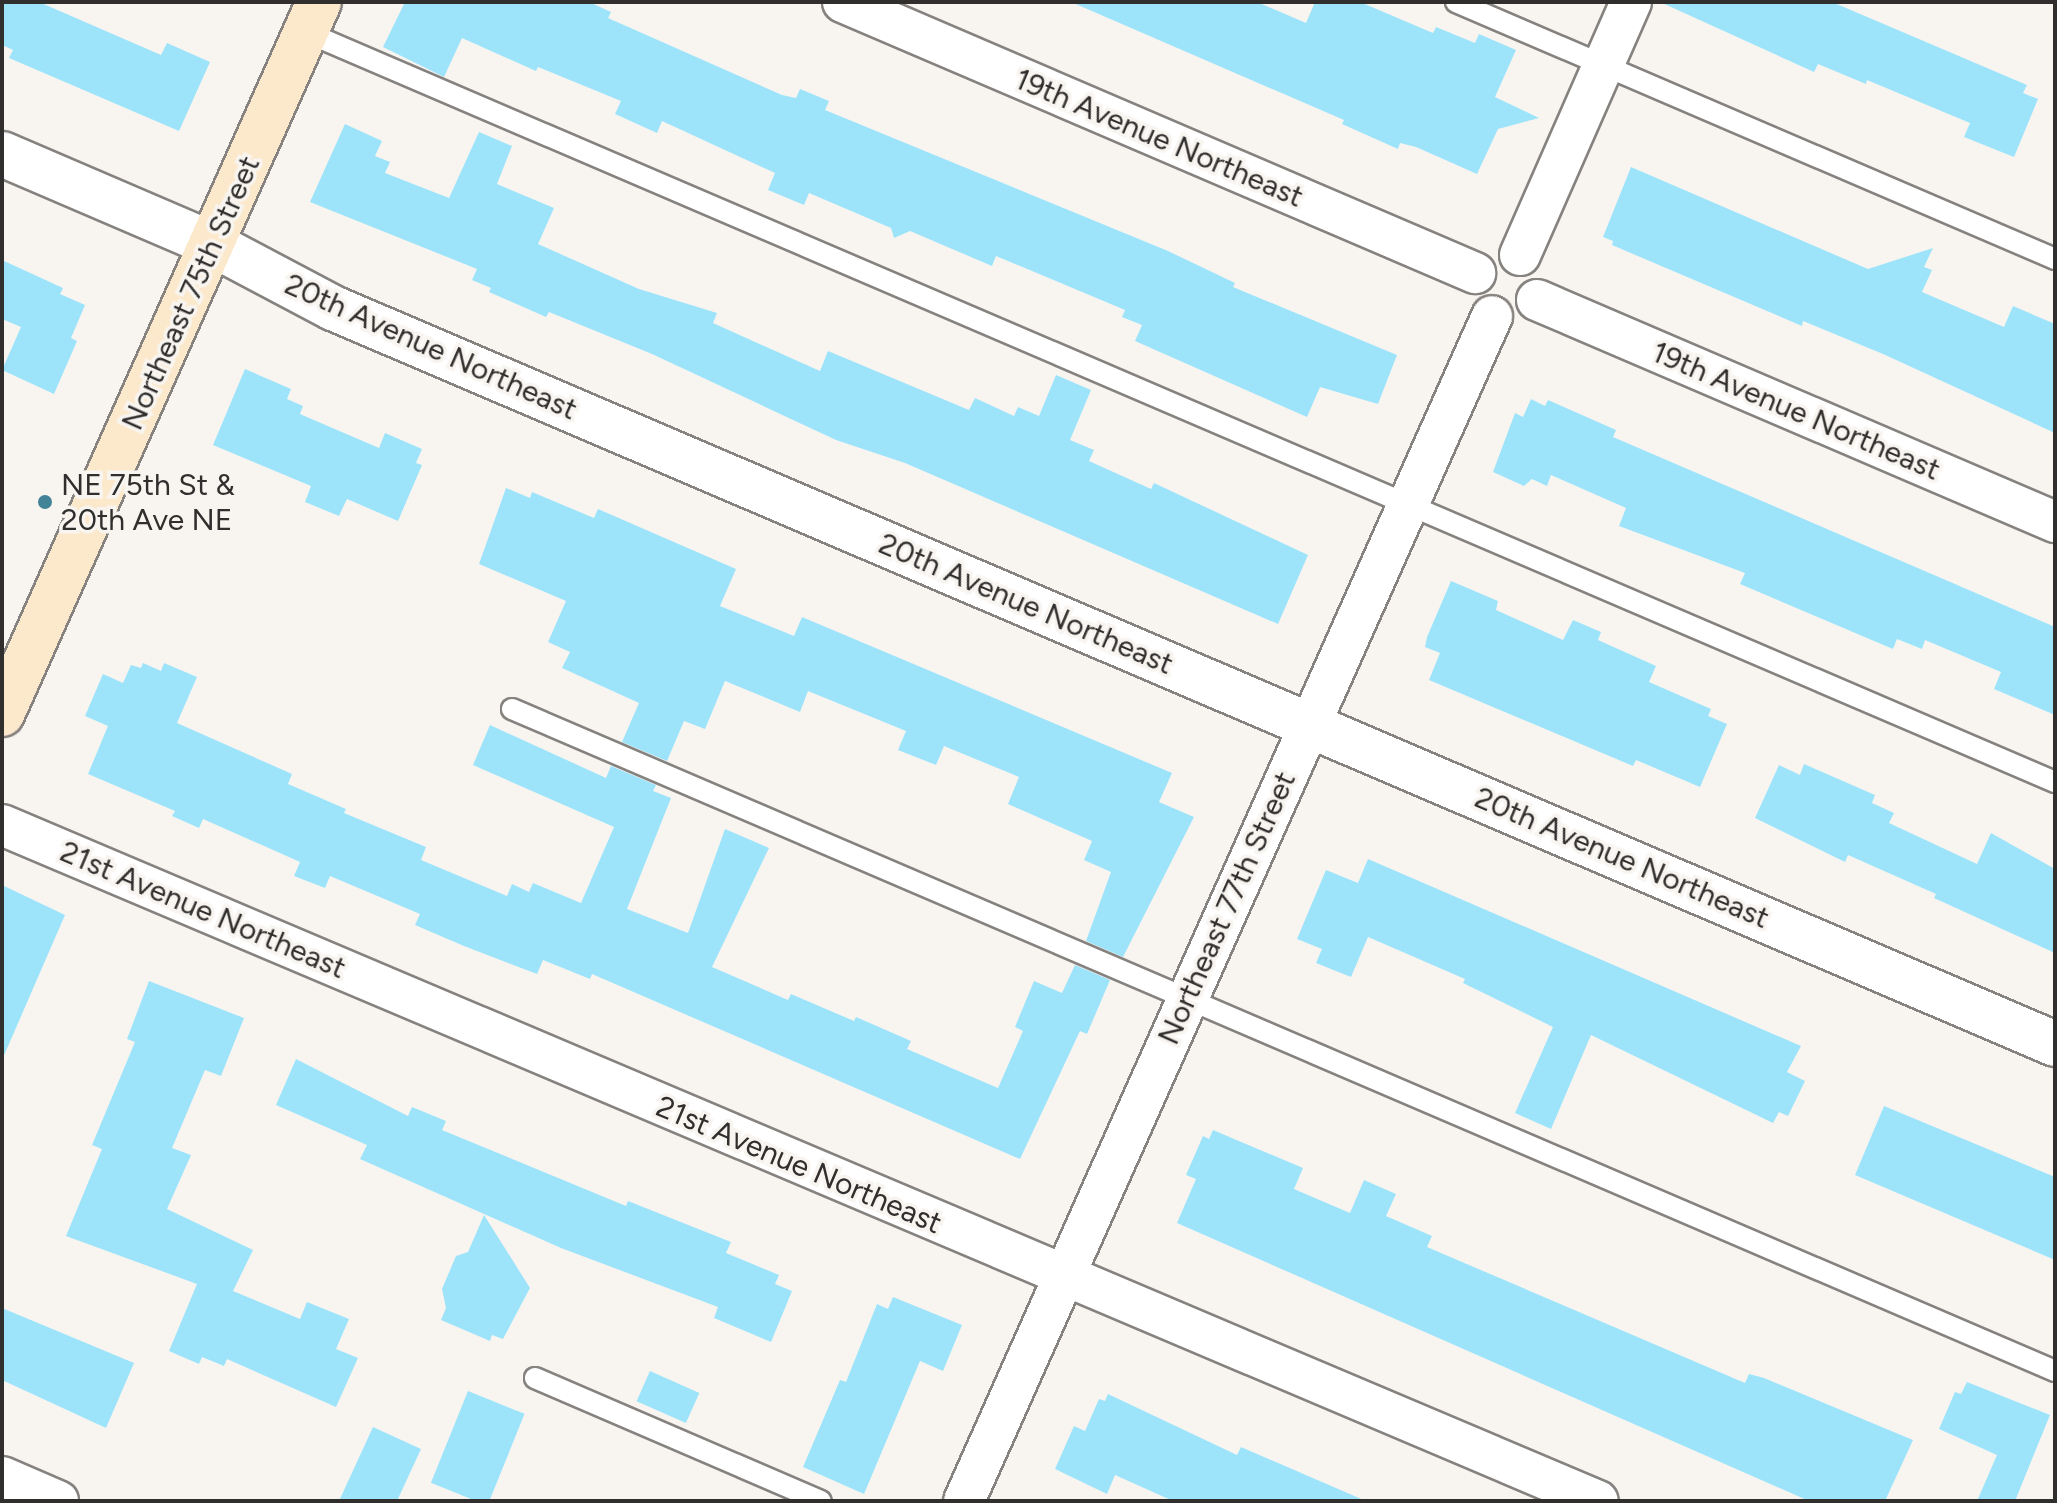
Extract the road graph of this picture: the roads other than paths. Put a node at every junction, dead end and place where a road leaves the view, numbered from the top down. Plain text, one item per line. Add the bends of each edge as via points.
1 (843, 2) edge
2 (1456, 2) edge
3 (1631, 2) edge
4 (312, 17) edge
5 (1603, 65) junction
6 (2, 154) edge
7 (214, 245) junction
8 (1520, 255) junction
9 (2055, 259) edge
10 (1475, 273) junction
11 (1537, 300) junction
12 (1492, 316) junction
13 (1407, 503) junction
14 (2055, 522) edge
15 (512, 709) dead end
16 (2, 714) edge
17 (1309, 724) junction
18 (2055, 782) edge
19 (2, 825) edge
20 (1186, 996) junction
21 (2055, 1044) edge
22 (1063, 1278) junction
23 (2055, 1371) edge
24 (535, 1378) dead end
25 (2, 1477) edge
26 (58, 1501) edge
27 (821, 1501) edge
28 (964, 1501) edge
29 (1598, 1501) edge

1 - 10 street, 19th Avenue Northeast
2 - 5 lane
3 - 5 street
4 - 7 main road, Northeast 75th Street
4 - 13 lane
5 - 8 street
5 - 9 lane
6 - 7 street, 20th Avenue Northeast
7 - 16 main road, Northeast 75th Street
7 - 17 street, 20th Avenue Northeast via 348,314
8 - 10 street via 1490,256
8 - 11 street via 1538,274
10 - 12 street via 1475,296
11 - 12 street via 1518,318
11 - 14 street, 19th Avenue Northeast
12 - 13 street, Northeast 77th Street
13 - 17 street, Northeast 77th Street
13 - 18 lane
15 - 20 lane
17 - 20 street, Northeast 77th Street
17 - 21 street, 20th Avenue Northeast
19 - 22 street, 21st Avenue Northeast
20 - 22 street, Northeast 77th Street
20 - 23 lane
22 - 28 street, Northeast 77th Street
22 - 29 street, 21st Avenue Northeast via 1127,1299
24 - 27 lane
25 - 26 street

